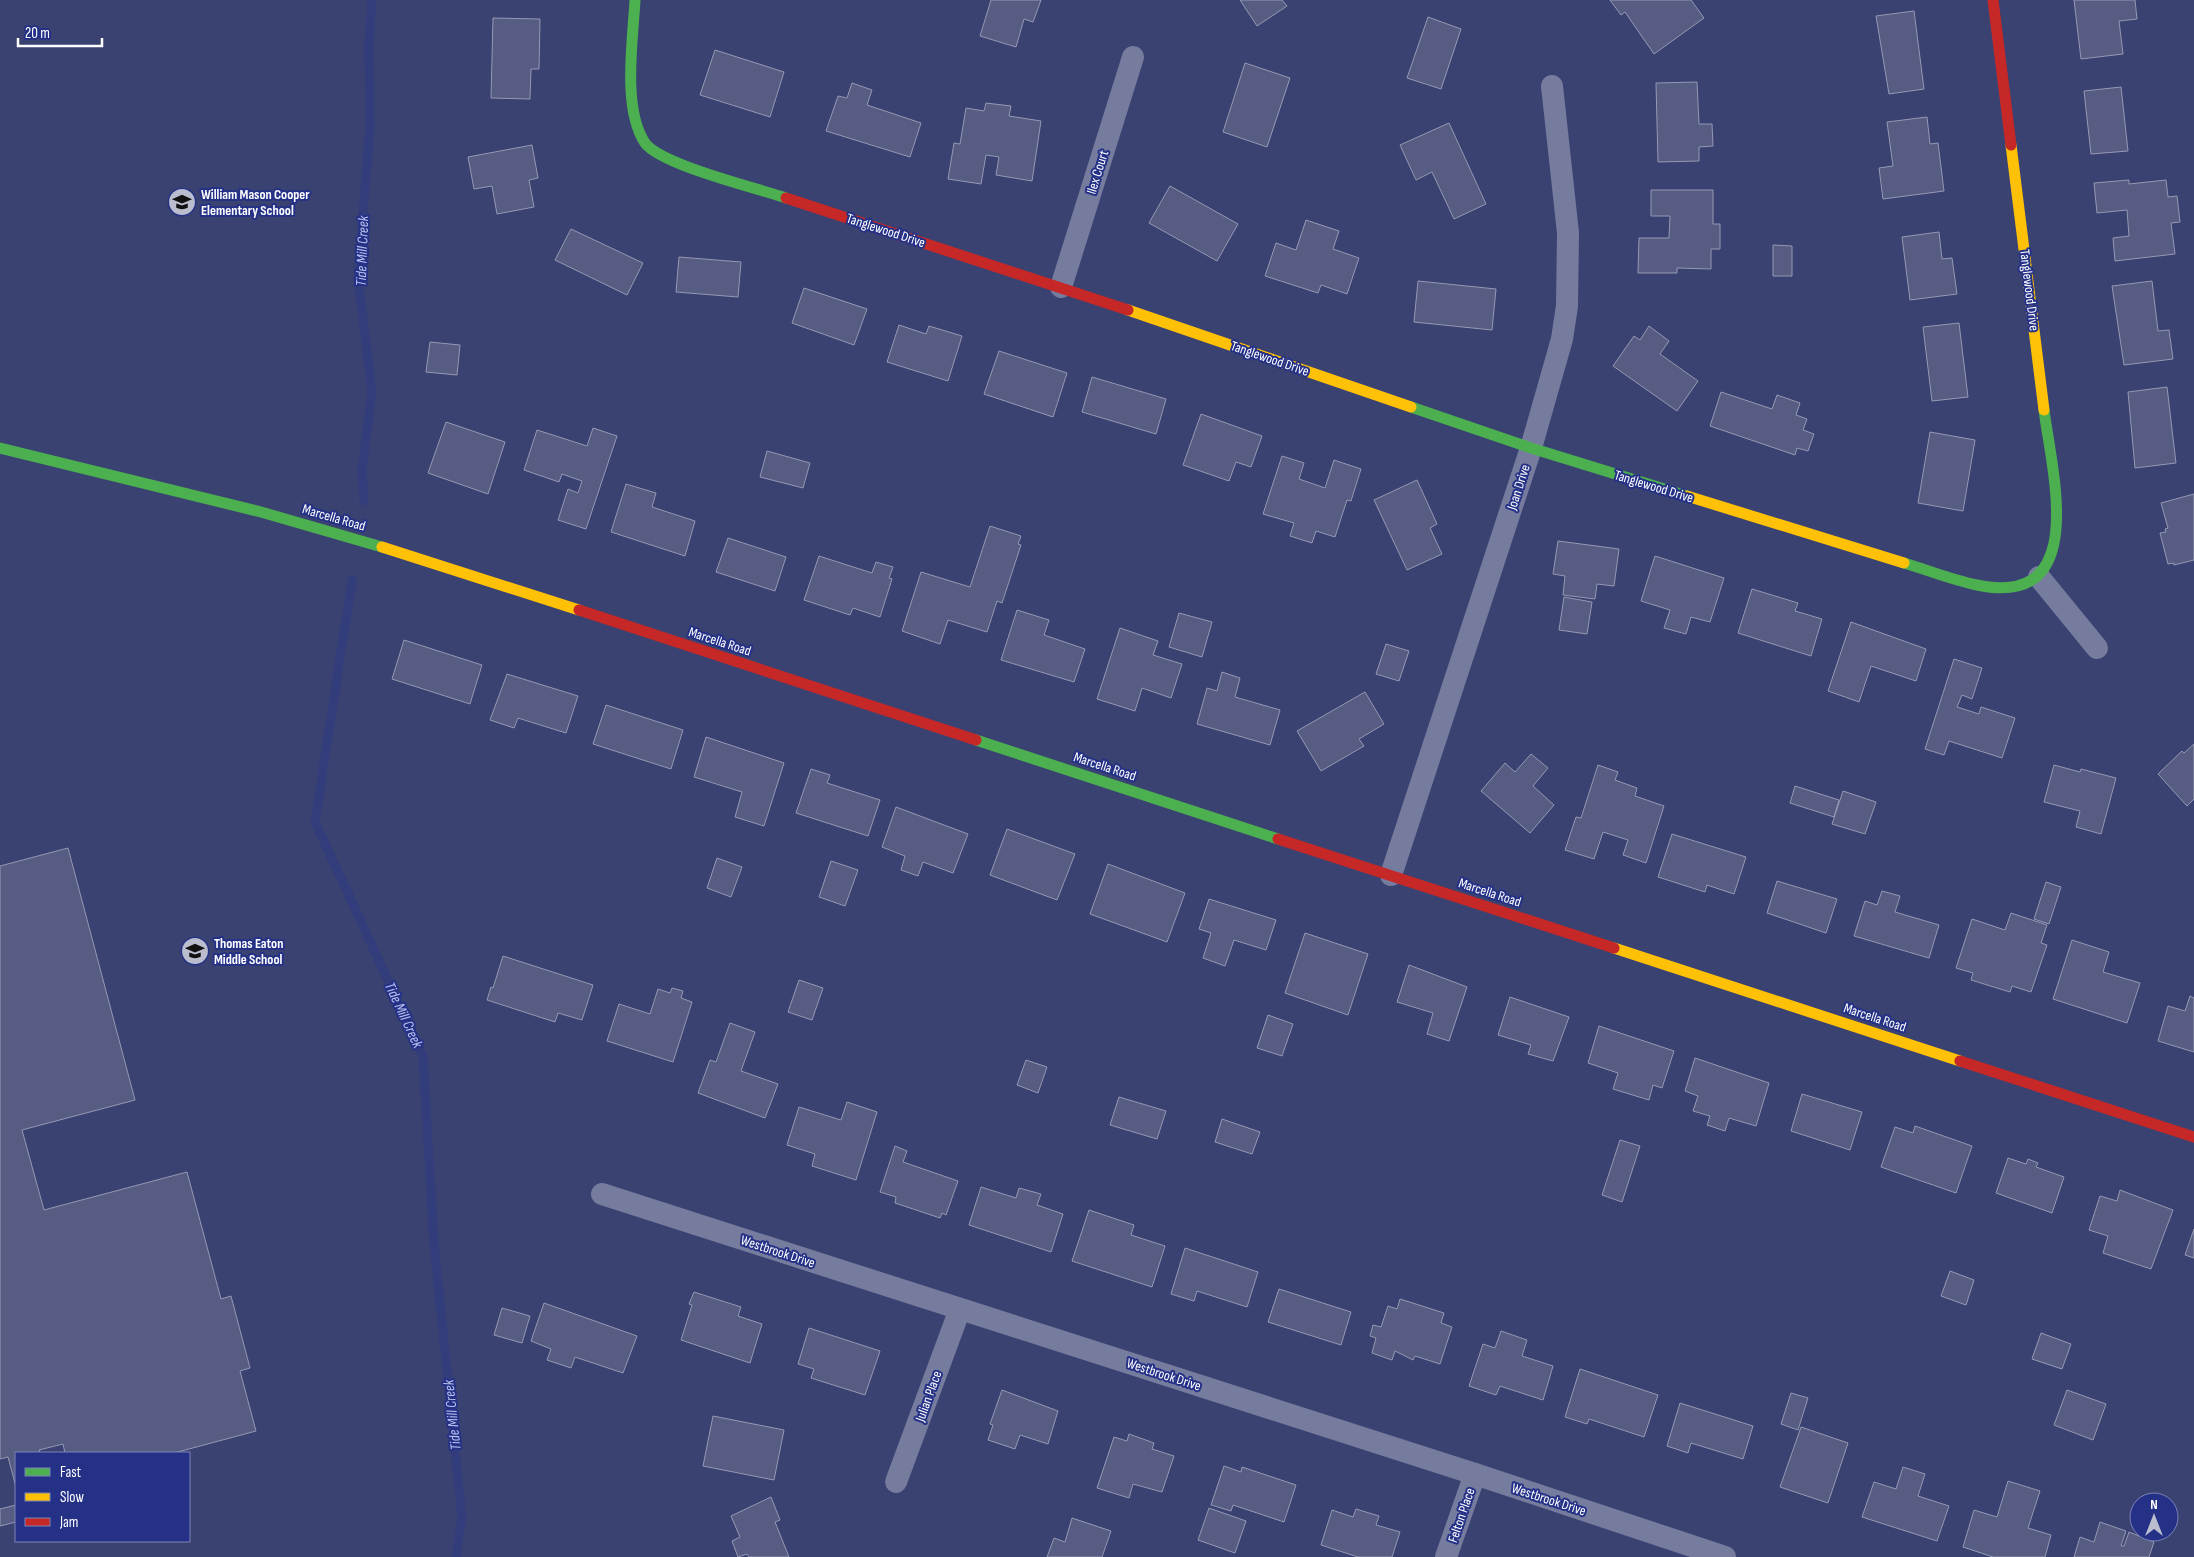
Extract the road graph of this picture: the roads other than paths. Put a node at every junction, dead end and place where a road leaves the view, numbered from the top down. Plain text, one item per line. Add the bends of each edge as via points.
1 (635, 0) edge
2 (1993, 0) edge
3 (1133, 57) dead end
4 (1552, 86) dead end
5 (1061, 287) junction
6 (0, 448) edge
7 (1531, 448) junction
8 (2039, 577) junction
9 (2098, 648) dead end
10 (1391, 875) junction
11 (2194, 1137) edge
12 (602, 1194) dead end
13 (960, 1310) junction
14 (1475, 1474) junction
15 (896, 1482) dead end
16 (1446, 1557) edge
17 (1725, 1557) edge

1 - 5 street, Tanglewood Drive via 633,102 636,126 646,144 666,159
2 - 8 street, Tanglewood Drive via 2057,513 2058,536 2051,560
3 - 5 street, Ilex Court
4 - 7 street, Joan Drive via 1568,233 1567,306 1562,339
5 - 7 street, Tanglewood Drive
6 - 10 street, Marcella Road via 261,512 392,550
7 - 8 street, Tanglewood Drive via 1977,585 1998,588 2020,586
7 - 10 street, Joan Drive
8 - 9 street
10 - 11 street, Marcella Road
12 - 13 street, Westbrook Drive
13 - 14 street, Westbrook Drive
13 - 15 street, Julian Place
14 - 16 street, Felton Place
14 - 17 street, Westbrook Drive

